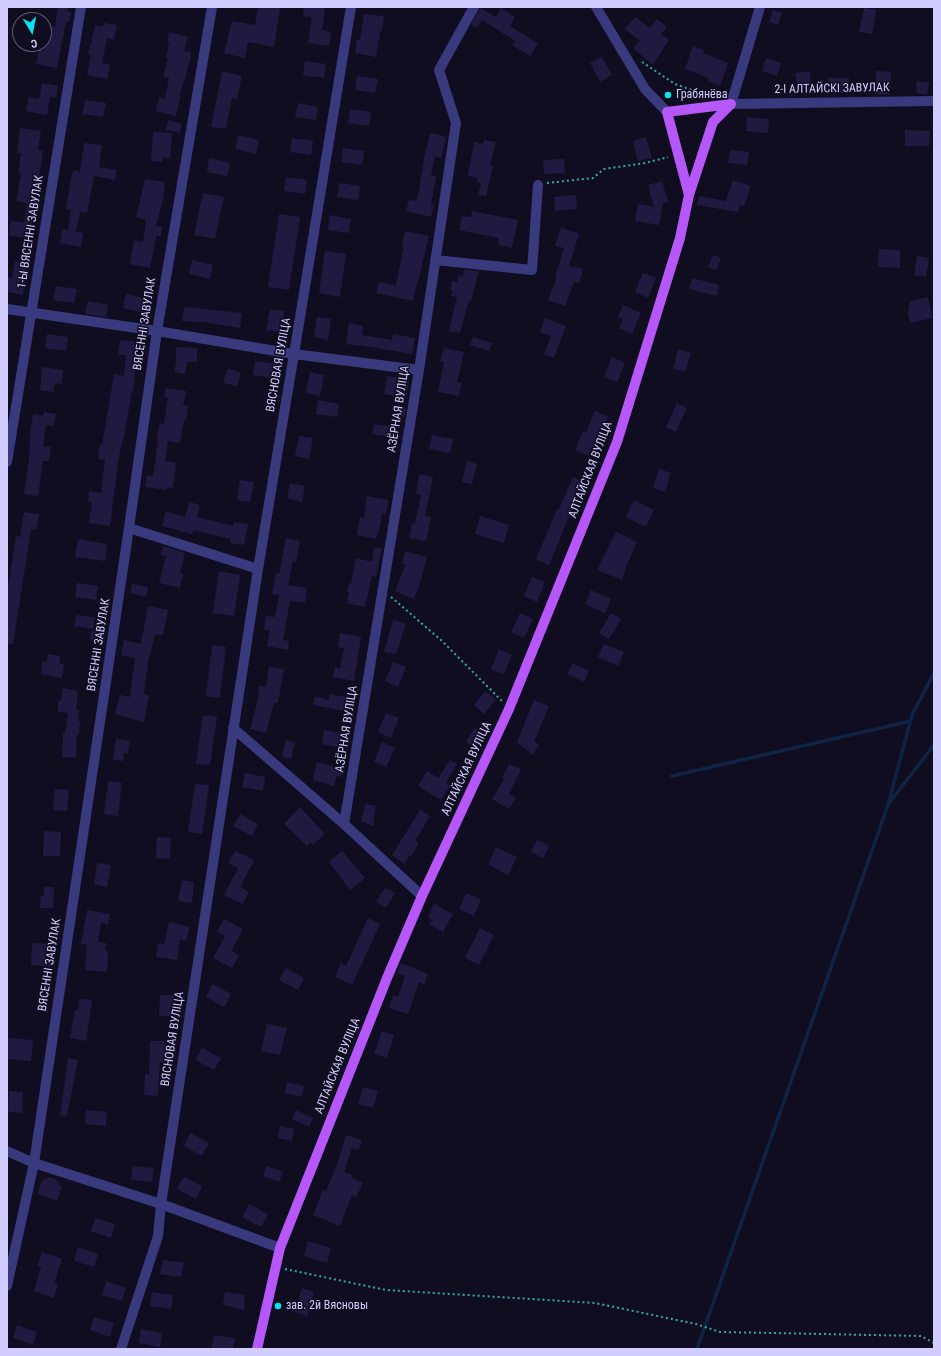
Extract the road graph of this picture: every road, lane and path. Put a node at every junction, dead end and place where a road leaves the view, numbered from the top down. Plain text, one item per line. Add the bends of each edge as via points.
1 (81, 7) edge
2 (212, 7) edge
3 (351, 7) edge
4 (474, 7) edge
5 (596, 7) edge
6 (760, 7) edge
7 (640, 59) dead end
8 (710, 96) dead end
9 (934, 101) edge
10 (731, 104) junction
11 (667, 112) junction
12 (678, 154) junction
13 (538, 185) joint
14 (689, 195) junction
15 (436, 260) junction
16 (7, 310) edge
17 (31, 313) junction
18 (157, 331) junction
19 (294, 354) junction
20 (419, 370) junction
21 (7, 462) edge
22 (130, 528) junction
23 (258, 569) junction
24 (383, 590) junction
25 (510, 709) junction
26 (233, 728) junction
27 (344, 824) junction
28 (422, 896) junction
29 (7, 1151) edge
30 (34, 1163) junction
31 (161, 1204) junction
32 (280, 1248) junction
33 (276, 1267) junction
34 (7, 1286) edge
35 (934, 1343) edge
36 (121, 1349) edge
37 (257, 1349) edge

1 - 17 street, 1-Ы ВЯСЕННІ ЗАВУЛАК
2 - 18 street, ВЯСЕННІ ЗАВУЛАК
3 - 19 street, ВЯСНОВАЯ ВУЛІЦА
4 - 15 street, АЗЁРНАЯ ВУЛІЦА via 439,70 456,123
5 - 11 street, АЛТАЙСКАЯ ВУЛІЦА via 645,89
6 - 10 street
7 - 8 path via 644,65 675,84
9 - 10 street, 2-І АЛТАЙСКІ ЗАВУЛАК
10 - 11 main road
10 - 14 main road, АЛТАЙСКАЯ ВУЛІЦА via 713,122
11 - 12 main road, АЛТАЙСКАЯ ВУЛІЦА
12 - 13 path via 645,163 604,169 594,178
12 - 14 main road, АЛТАЙСКАЯ ВУЛІЦА
13 - 15 street via 532,270
14 - 25 main road, АЛТАЙСКАЯ ВУЛІЦА via 680,238 617,442
15 - 20 street, АЗЁРНАЯ ВУЛІЦА
16 - 17 street
17 - 18 street
17 - 21 street, 1-Ы ВЯСЕННІ ЗАВУЛАК
18 - 19 street
18 - 22 street, ВЯСЕННІ ЗАВУЛАК
19 - 20 street
19 - 23 street, ВЯСНОВАЯ ВУЛІЦА
20 - 24 street, АЗЁРНАЯ ВУЛІЦА
22 - 23 street
22 - 30 street, ВЯСЕННІ ЗАВУЛАК
23 - 26 street, ВЯСНОВАЯ ВУЛІЦА
24 - 25 path via 441,640
24 - 27 street, АЗЁРНАЯ ВУЛІЦА
25 - 28 main road, АЛТАЙСКАЯ ВУЛІЦА
26 - 27 street
26 - 31 street, ВЯСНОВАЯ ВУЛІЦА
27 - 28 street
28 - 32 main road, АЛТАЙСКАЯ ВУЛІЦА
29 - 30 street
30 - 31 street
30 - 34 street, ВЯСЕННІ ЗАВУЛАК
31 - 32 street
31 - 36 street, ВЯСНОВАЯ ВУЛІЦА via 158,1236
32 - 33 main road, АЛТАЙСКАЯ ВУЛІЦА
33 - 35 path via 386,1290 594,1302 696,1324 720,1332 921,1336
33 - 37 main road, АЛТАЙСКАЯ ВУЛІЦА

